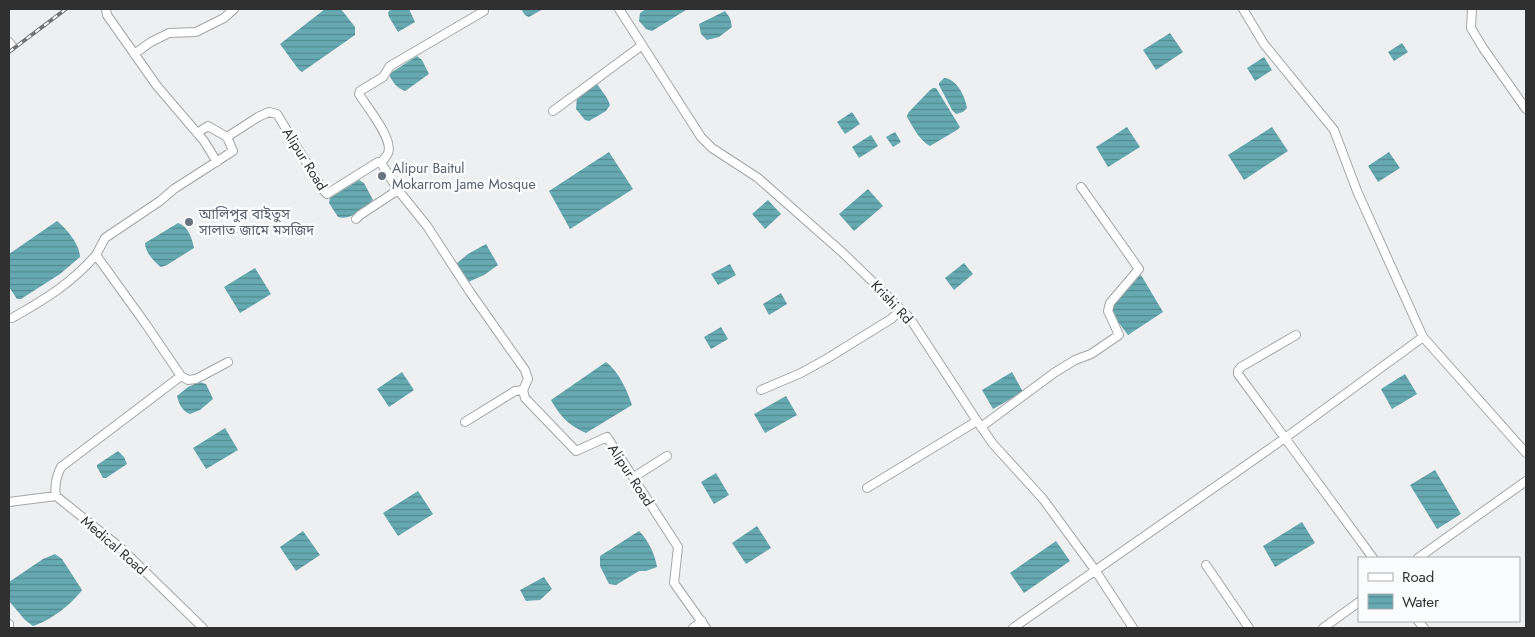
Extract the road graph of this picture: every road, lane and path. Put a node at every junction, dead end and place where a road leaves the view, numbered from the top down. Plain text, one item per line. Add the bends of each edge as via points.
1 (106, 9) edge
2 (234, 9) edge
3 (484, 9) edge
4 (618, 9) edge
5 (1243, 9) edge
6 (1472, 9) edge
7 (641, 46) junction
8 (134, 54) junction
9 (1526, 109) edge
10 (554, 111) dead end
11 (197, 132) junction
12 (227, 137) junction
13 (217, 162) junction
14 (381, 162) junction
15 (1081, 187) dead end
16 (398, 190) junction
17 (356, 220) dead end
18 (96, 255) junction
19 (901, 310) junction
20 (12, 318) dead end
21 (1296, 335) dead end
22 (1423, 337) junction
23 (228, 362) dead end
24 (181, 376) junction
25 (523, 390) junction
26 (761, 390) dead end
27 (465, 422) dead end
28 (979, 424) junction
29 (1285, 438) junction
30 (1526, 453) edge
31 (667, 456) dead end
32 (634, 479) junction
33 (1526, 481) edge
34 (867, 488) dead end
35 (56, 496) junction
36 (9, 502) edge
37 (1372, 557) edge
38 (1419, 557) edge
39 (1206, 565) dead end
40 (1095, 570) junction
41 (1358, 603) edge
42 (704, 625) edge
43 (203, 628) edge
44 (693, 628) edge
45 (1013, 628) edge
46 (1133, 628) edge
47 (1249, 628) edge
48 (1323, 628) edge

1 - 8 street
2 - 8 street via 224,18 196,32 170,33
3 - 14 street via 390,66 383,77 360,91 389,144 388,153
4 - 7 street, Krishi Rd
5 - 22 street via 1264,44 1334,130 1357,191
6 - 9 street via 1471,28
7 - 10 street
7 - 19 street, Krishi Rd via 701,137 712,148 758,178 843,253
8 - 11 street
11 - 12 street via 208,126
11 - 13 street
12 - 13 street via 233,151
12 - 14 street, Alipur Road via 258,117 269,112 277,114 327,194
13 - 18 street via 105,238
14 - 16 street
15 - 28 street via 1139,269 1110,303 1108,311 1119,336 1092,354 1074,360
16 - 17 street
16 - 25 street via 525,370 528,379
18 - 20 street via 49,297
18 - 24 street
19 - 26 street via 828,358
19 - 28 street, Krishi Rd
21 - 29 street via 1238,371
22 - 29 street
22 - 30 street
23 - 24 street via 196,379 188,380
24 - 35 street via 60,467
25 - 27 street via 515,391
25 - 32 street, Alipur Road via 525,398 576,451 607,437
28 - 34 street
28 - 40 street, Krishi Rd via 1043,499
29 - 37 street
29 - 40 street
31 - 32 street
32 - 42 street, Alipur Road via 678,547 674,583
33 - 38 street
35 - 36 street
35 - 43 street, Medical Road via 122,549
39 - 47 street
40 - 45 street
40 - 46 street, Krishi Rd
41 - 48 street
42 - 44 street

